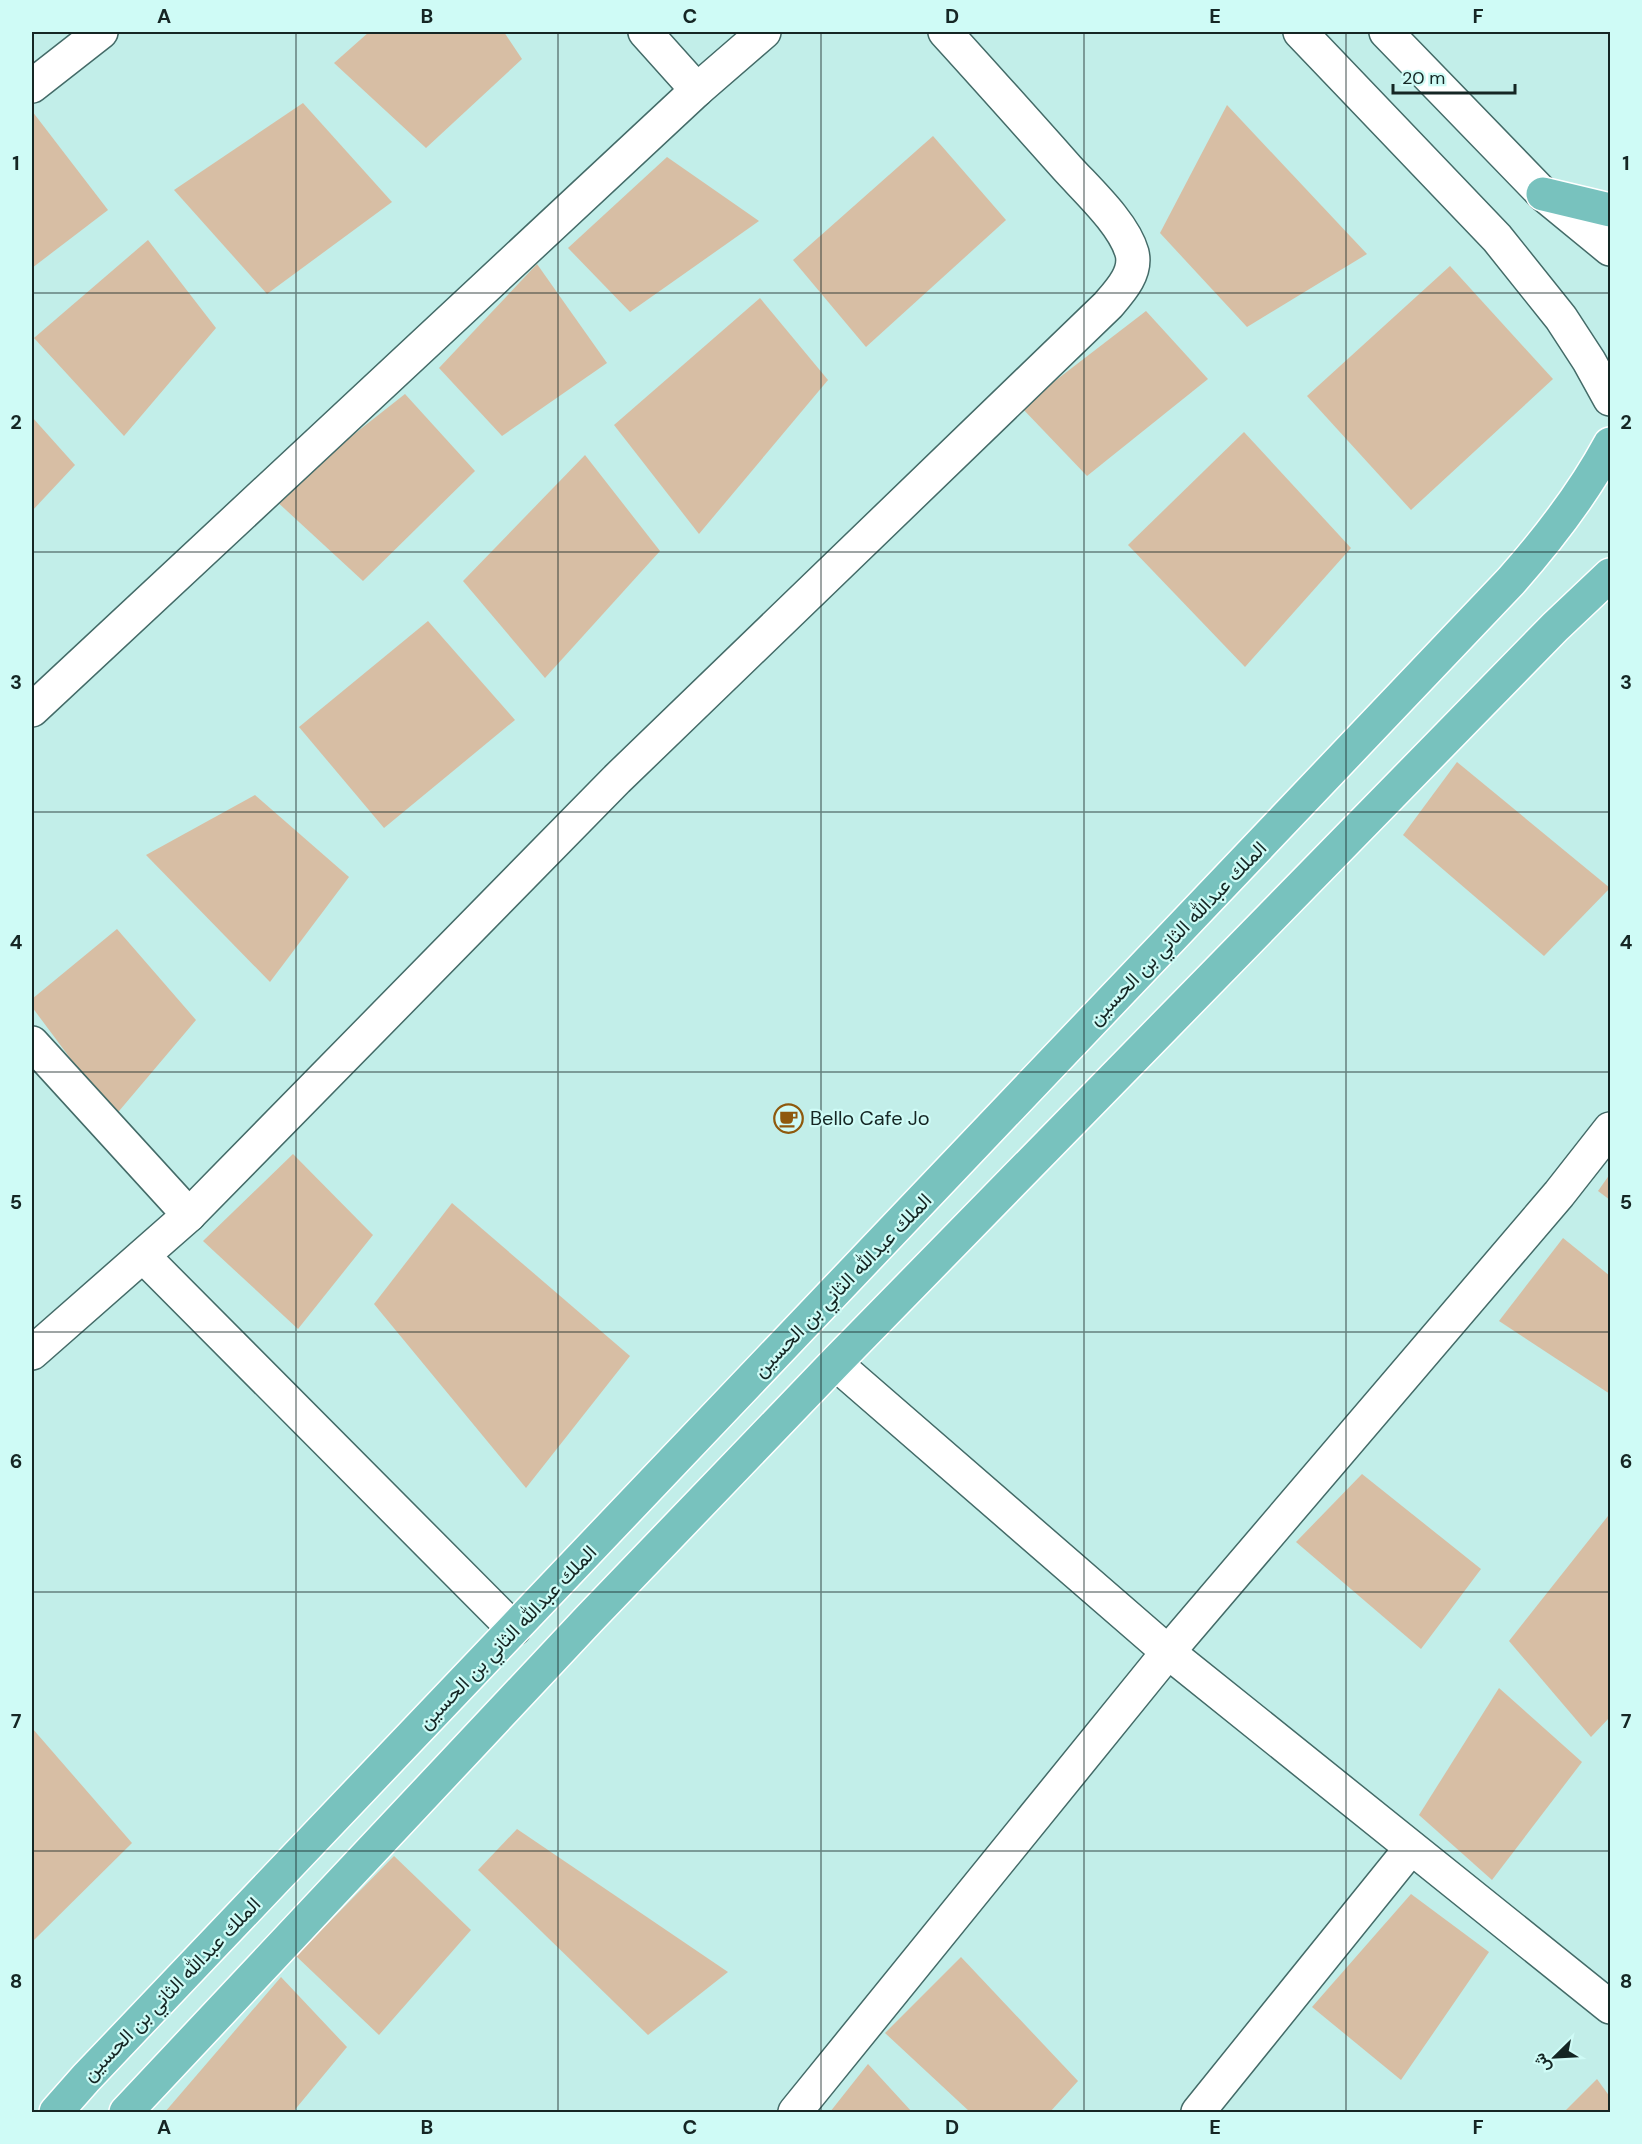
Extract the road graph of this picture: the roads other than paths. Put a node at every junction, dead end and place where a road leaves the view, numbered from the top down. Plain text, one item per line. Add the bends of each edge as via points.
1 (101, 32) edge
2 (645, 32) edge
3 (765, 32) edge
4 (945, 32) edge
5 (1300, 32) edge
6 (1386, 32) edge
7 (32, 86) edge
8 (697, 90) junction
9 (1543, 194) junction
10 (1611, 210) edge
11 (1611, 249) edge
12 (1611, 399) edge
13 (1611, 444) edge
14 (1611, 575) edge
15 (32, 710) edge
16 (32, 1043) edge
17 (1611, 1129) edge
18 (189, 1215) junction
19 (143, 1256) junction
20 (32, 1353) edge
21 (835, 1363) junction
22 (514, 1629) junction
23 (1168, 1652) junction
24 (1411, 1848) junction
25 (1606, 1994) edge
26 (56, 2112) edge
27 (126, 2112) edge
28 (795, 2112) edge
29 (1198, 2112) edge

1 - 7 street
2 - 8 street
3 - 8 street
4 - 18 street via 1125,237 1132,254 1131,270 1123,287 617,779
5 - 12 street via 1510,254 1561,318
6 - 9 street
8 - 15 street
9 - 10 main road
9 - 11 street
13 - 22 main road, الملك عبدالله الثاني بن الحسين via 1570,509 1511,581
14 - 21 main road via 1555,627
16 - 18 street
17 - 23 street
18 - 19 street
19 - 20 street
19 - 22 street
21 - 23 street
21 - 27 main road
22 - 26 main road, الملك عبدالله الثاني بن الحسين
23 - 24 street
23 - 28 street
24 - 25 street
24 - 29 street

